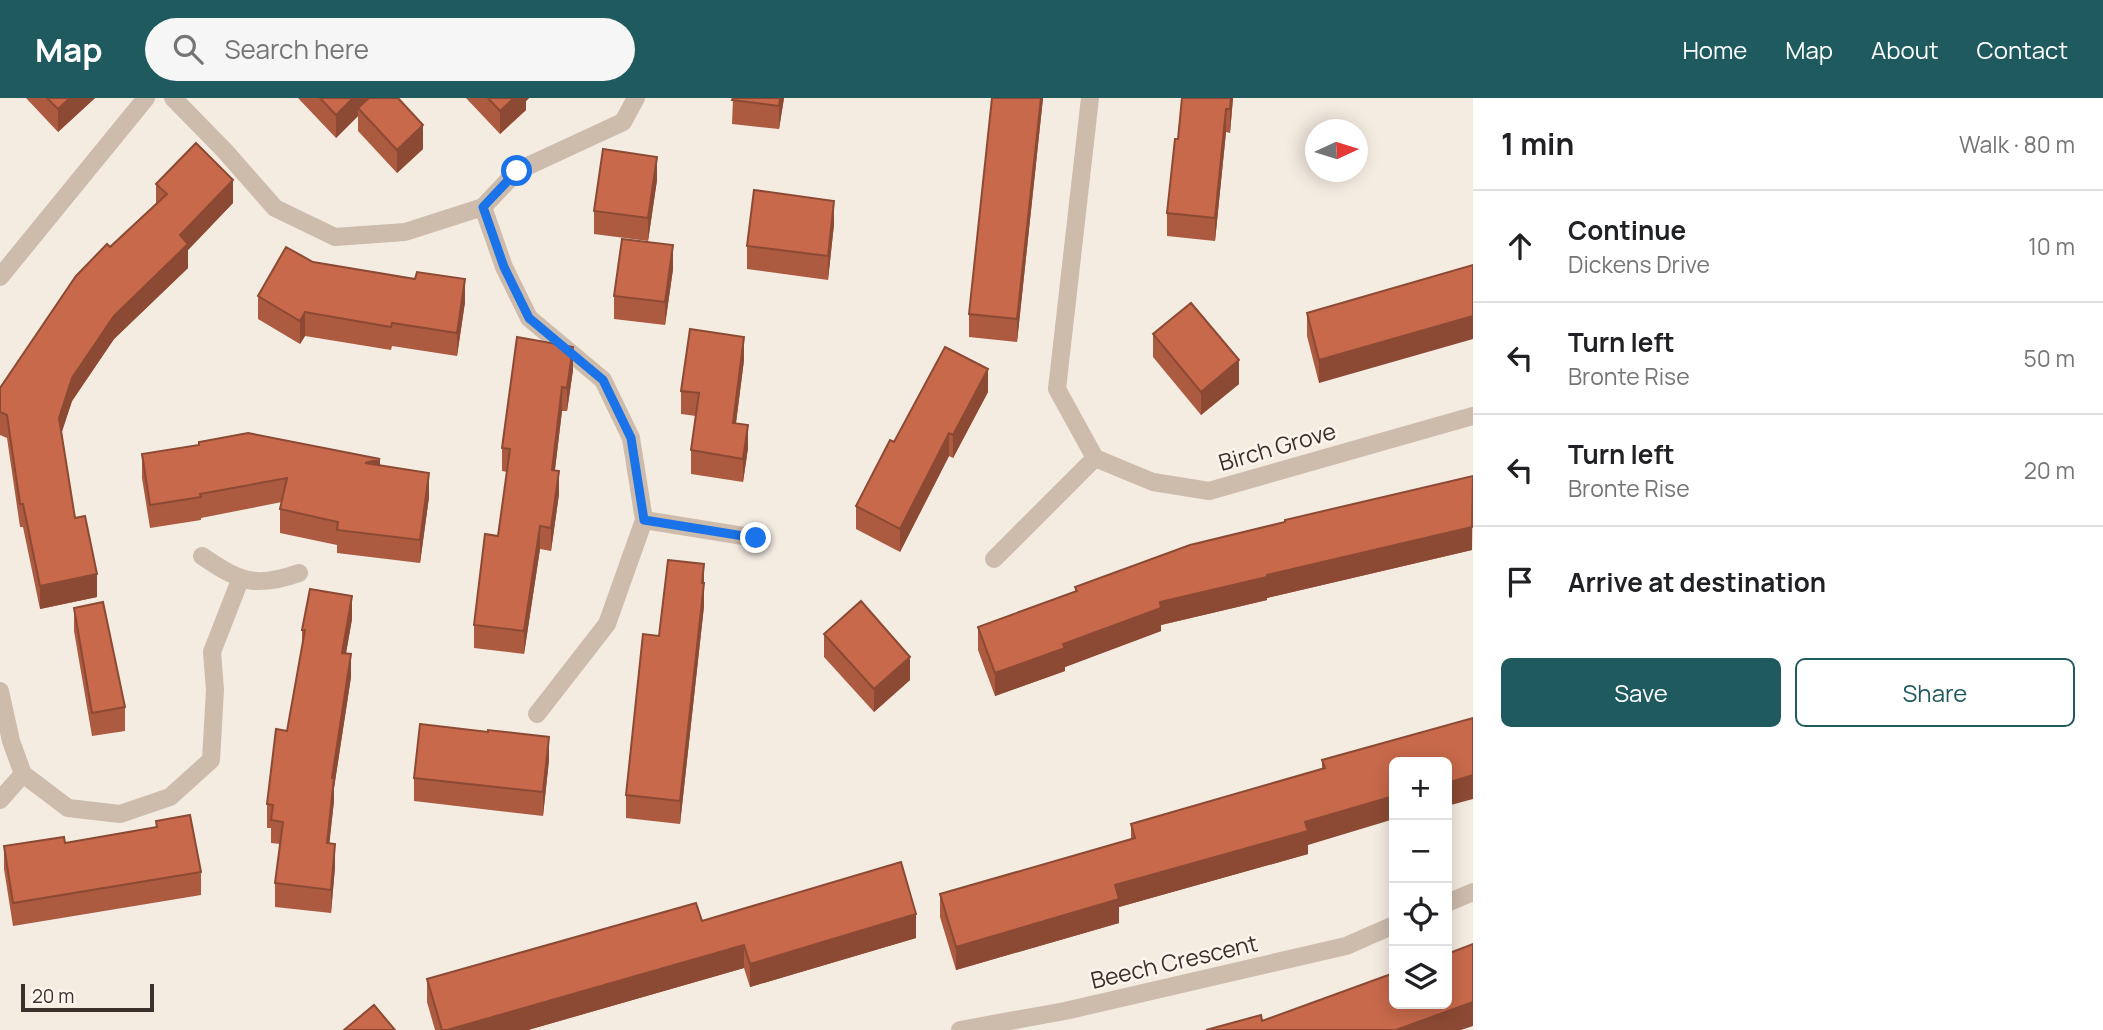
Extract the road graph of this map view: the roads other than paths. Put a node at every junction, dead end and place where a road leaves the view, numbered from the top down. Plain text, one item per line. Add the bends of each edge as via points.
1 (146, 98) edge
2 (173, 98) edge
3 (636, 98) edge
4 (1090, 98) edge
5 (483, 207) junction
6 (0, 277) edge
7 (1473, 416) edge
8 (1095, 458) junction
9 (644, 520) junction
10 (756, 538) dead end
11 (202, 556) dead end
12 (994, 559) dead end
13 (299, 573) dead end
14 (240, 580) junction
15 (0, 691) edge
16 (537, 714) dead end
17 (23, 774) junction
18 (0, 800) edge
19 (1473, 892) edge
20 (1452, 901) edge
21 (1389, 927) edge
22 (960, 1030) edge

1 - 6 street
2 - 5 street via 275,208 334,237 405,232
3 - 5 street via 623,122 517,171
4 - 8 street via 1057,389
5 - 9 street via 504,267 529,318 603,380 631,438
7 - 8 street, Birch Grove via 1209,491 1153,482
8 - 12 street
9 - 10 street
9 - 16 street via 607,624
11 - 14 street
13 - 14 street via 279,580
14 - 17 street via 212,652 211,761 170,797 120,814 68,808
15 - 17 street
17 - 18 street
19 - 20 street
21 - 22 street, Beech Crescent via 1346,946 1065,1011

